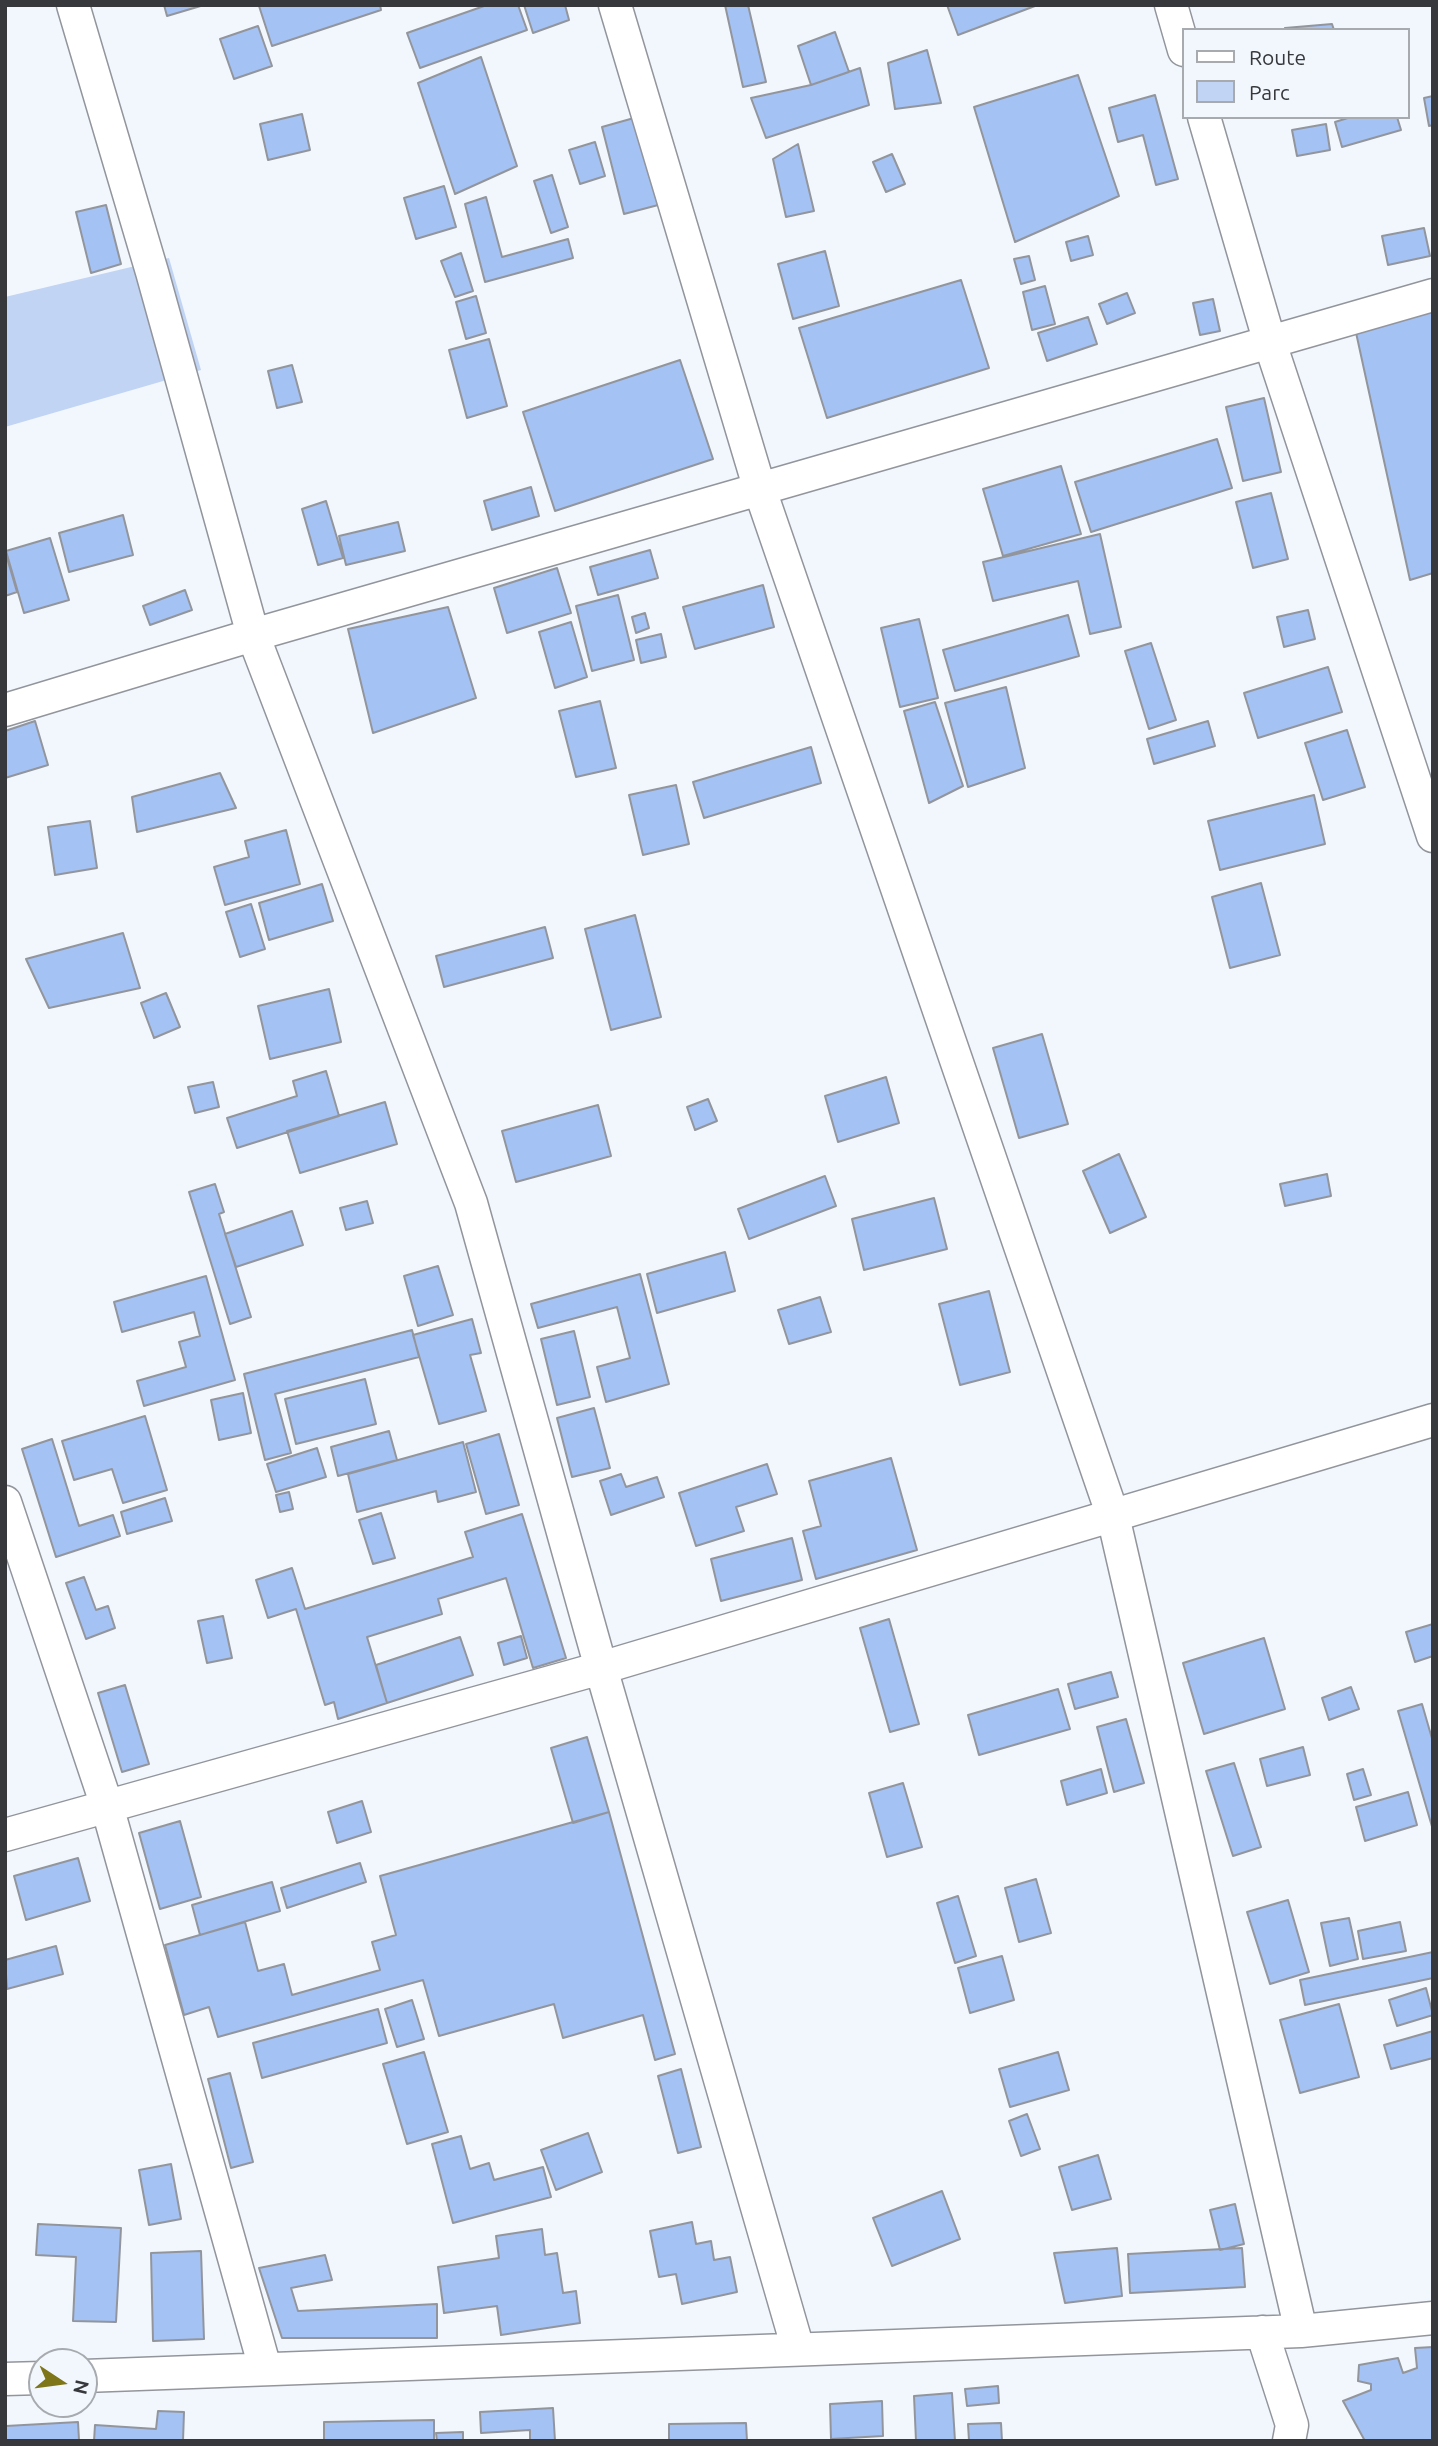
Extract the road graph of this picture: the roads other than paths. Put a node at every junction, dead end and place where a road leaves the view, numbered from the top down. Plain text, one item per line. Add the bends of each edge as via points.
1 (72, 5) edge
2 (615, 5) edge
3 (1171, 5) edge
4 (1182, 43) edge
5 (1205, 119) edge
6 (1433, 295) edge
7 (1270, 343) junction
8 (760, 490) junction
9 (253, 635) junction
10 (5, 710) edge
11 (1433, 836) edge
12 (1433, 1420) edge
13 (5, 1502) edge
14 (1113, 1516) junction
15 (601, 1668) junction
16 (107, 1806) junction
17 (5, 1835) edge
18 (1433, 2318) edge
19 (1301, 2330) junction
20 (1262, 2332) junction
21 (798, 2349) junction
22 (265, 2368) junction
23 (98, 2375) edge
24 (28, 2378) edge
25 (5, 2379) edge
26 (1298, 2435) edge

1 - 9 street
2 - 8 street
3 - 4 street
5 - 7 street
6 - 7 street
7 - 8 street
7 - 11 street
8 - 9 street
8 - 14 street
9 - 10 street
9 - 15 street via 471,1203
12 - 14 street
13 - 16 street
14 - 15 street
14 - 19 street
15 - 16 street
15 - 21 street
16 - 17 street
16 - 22 street
18 - 19 street
19 - 20 street
20 - 21 street
20 - 26 street
21 - 22 street
22 - 23 street
24 - 25 street

